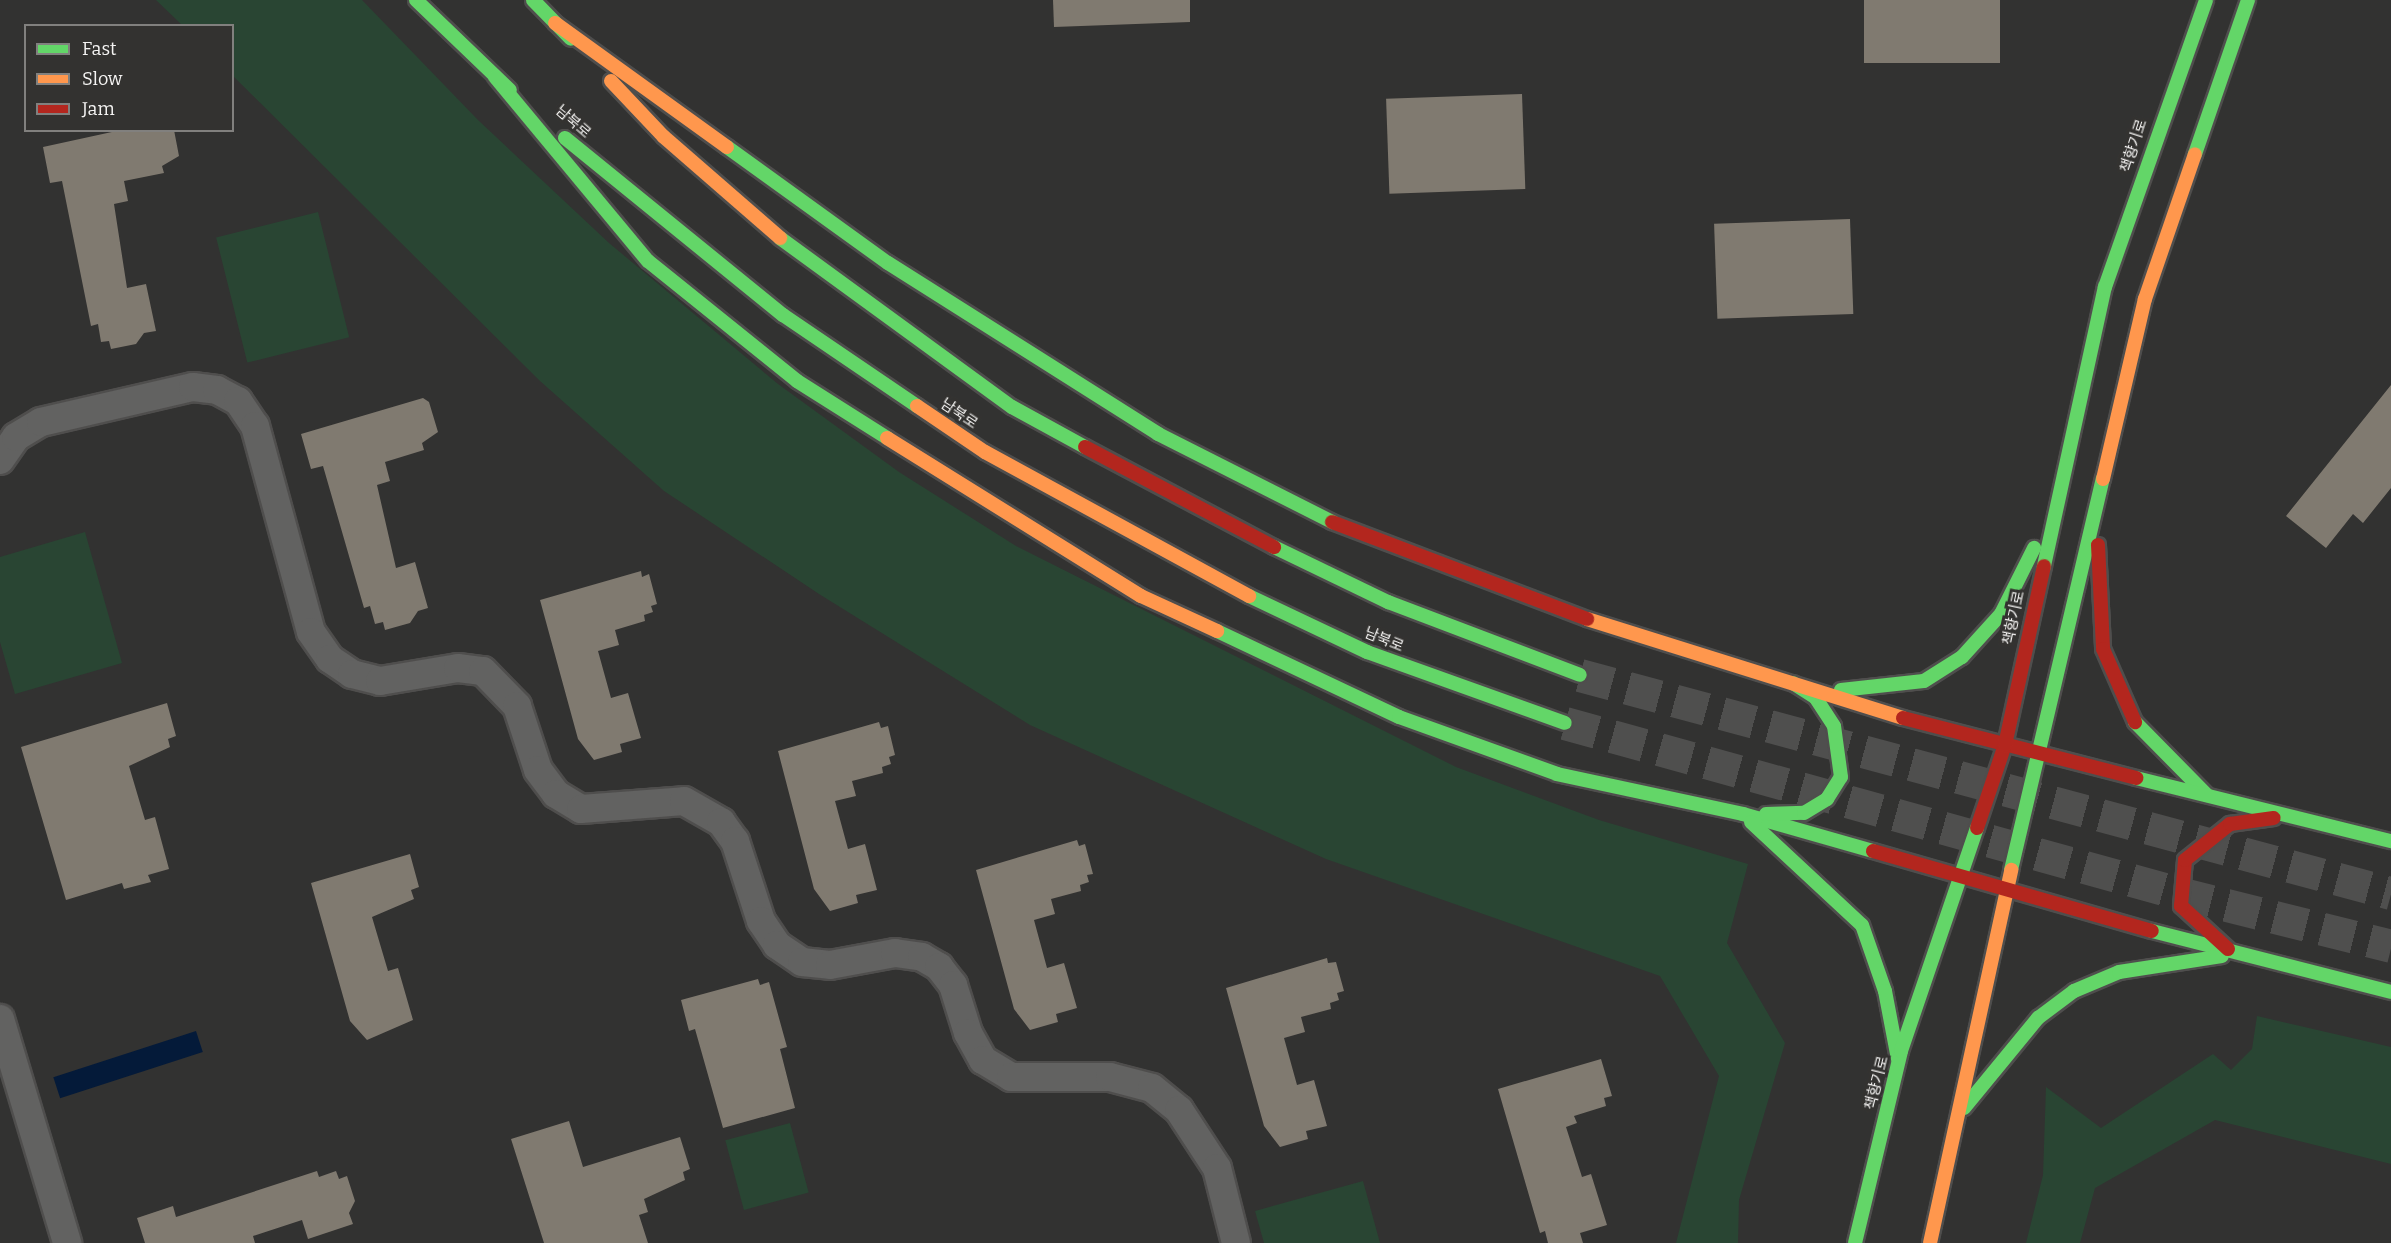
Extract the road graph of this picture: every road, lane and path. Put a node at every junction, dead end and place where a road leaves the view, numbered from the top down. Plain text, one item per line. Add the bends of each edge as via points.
1 (416, 0) edge
2 (533, 0) edge
3 (2206, 0) edge
4 (2248, 0) edge
5 (555, 23) junction
6 (495, 77) junction
7 (0, 460) edge
8 (2096, 507) junction
9 (2054, 509) junction
10 (1580, 675) tunnel mouth
11 (1781, 676) junction
12 (1831, 691) junction
13 (1565, 723) tunnel mouth
14 (2005, 745) junction
15 (2038, 751) junction
16 (2207, 795) junction
17 (1743, 814) junction
18 (2293, 816) junction
19 (2391, 841) edge
20 (1962, 878) junction
21 (2006, 890) junction
22 (2234, 954) junction
23 (2391, 992) edge
24 (0, 1019) edge
25 (1899, 1060) junction
26 (1961, 1112) junction
27 (67, 1243) edge
28 (1236, 1243) edge
29 (1855, 1243) edge
30 (1930, 1243) edge

1 - 6 main road, 남북로
2 - 5 main road
3 - 9 main road, 책향기로 via 2105,287
4 - 8 main road via 2145,299
5 - 10 main road via 664,137 815,268 1012,407 1227,524 1388,602
5 - 11 main road via 888,263 1158,434 1363,537 1539,605
6 - 13 main road, 남북로 via 688,242 783,315 985,452 1214,579 1367,652
6 - 17 main road via 648,261 797,381 1141,596 1399,717 1557,774
7 - 28 street via 16,437 47,421 193,387 217,390 238,401 255,426 311,632 330,659 352,674 380,681 458,668 483,671 517,706 538,770 556,794 581,809 684,801 721,822 735,841 761,921 777,945 802,962 830,965 895,953 922,957 939,967 952,985 983,1060 1011,1077 1110,1077 1152,1088 1179,1110 1217,1168
8 - 15 main road
8 - 16 main road via 2103,649 2116,686 2136,723
9 - 12 main road via 2001,614 1962,657 1924,681
9 - 14 main road, 책향기로
11 - 12 main road
11 - 17 main road via 1816,698 1834,726 1841,777 1827,799 1804,813
12 - 14 main road via 1926,726
14 - 15 main road
14 - 20 main road, 책향기로
15 - 16 main road
15 - 21 main road
16 - 18 main road
17 - 20 main road
17 - 25 main road via 1862,924 1885,991
18 - 19 main road
18 - 22 main road via 2230,824 2185,860 2181,906
20 - 21 main road
20 - 25 main road, 책향기로
21 - 22 main road
21 - 26 main road
22 - 23 main road
22 - 26 main road via 2119,972 2074,991 2038,1018
24 - 27 street
25 - 29 main road, 책향기로
26 - 30 main road

